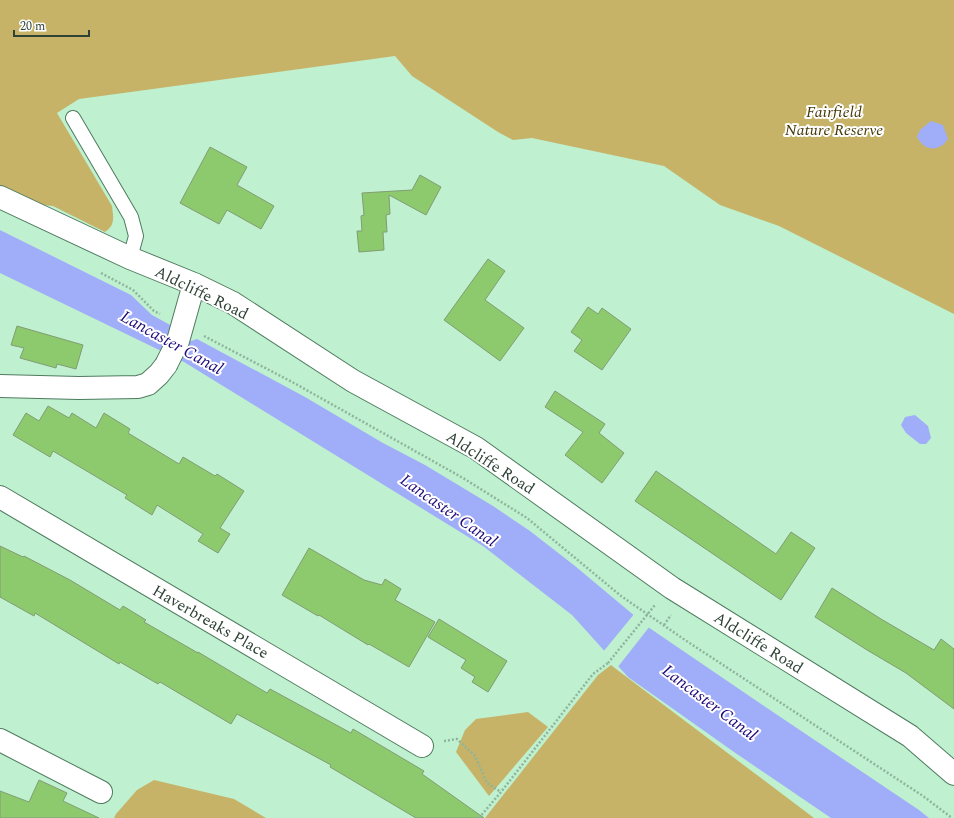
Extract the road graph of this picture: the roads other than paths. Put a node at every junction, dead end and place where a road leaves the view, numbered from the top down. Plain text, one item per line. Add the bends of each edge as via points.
1 (73, 118) dead end
2 (0, 197) edge
3 (130, 258) junction
4 (194, 284) junction
5 (0, 386) edge
6 (0, 497) edge
7 (0, 740) edge
8 (422, 746) road end
9 (954, 774) edge
10 (101, 792) dead end

1 - 3 lane via 131,217 136,236
2 - 3 street, Aldcliffe Road
3 - 4 street, Aldcliffe Road
4 - 5 street, bridge via 178,341 166,365 148,384 138,387 79,388
4 - 9 street, Aldcliffe Road via 233,303 353,381 476,448 672,588 910,736
6 - 8 street, Haverbreaks Place
7 - 10 street

